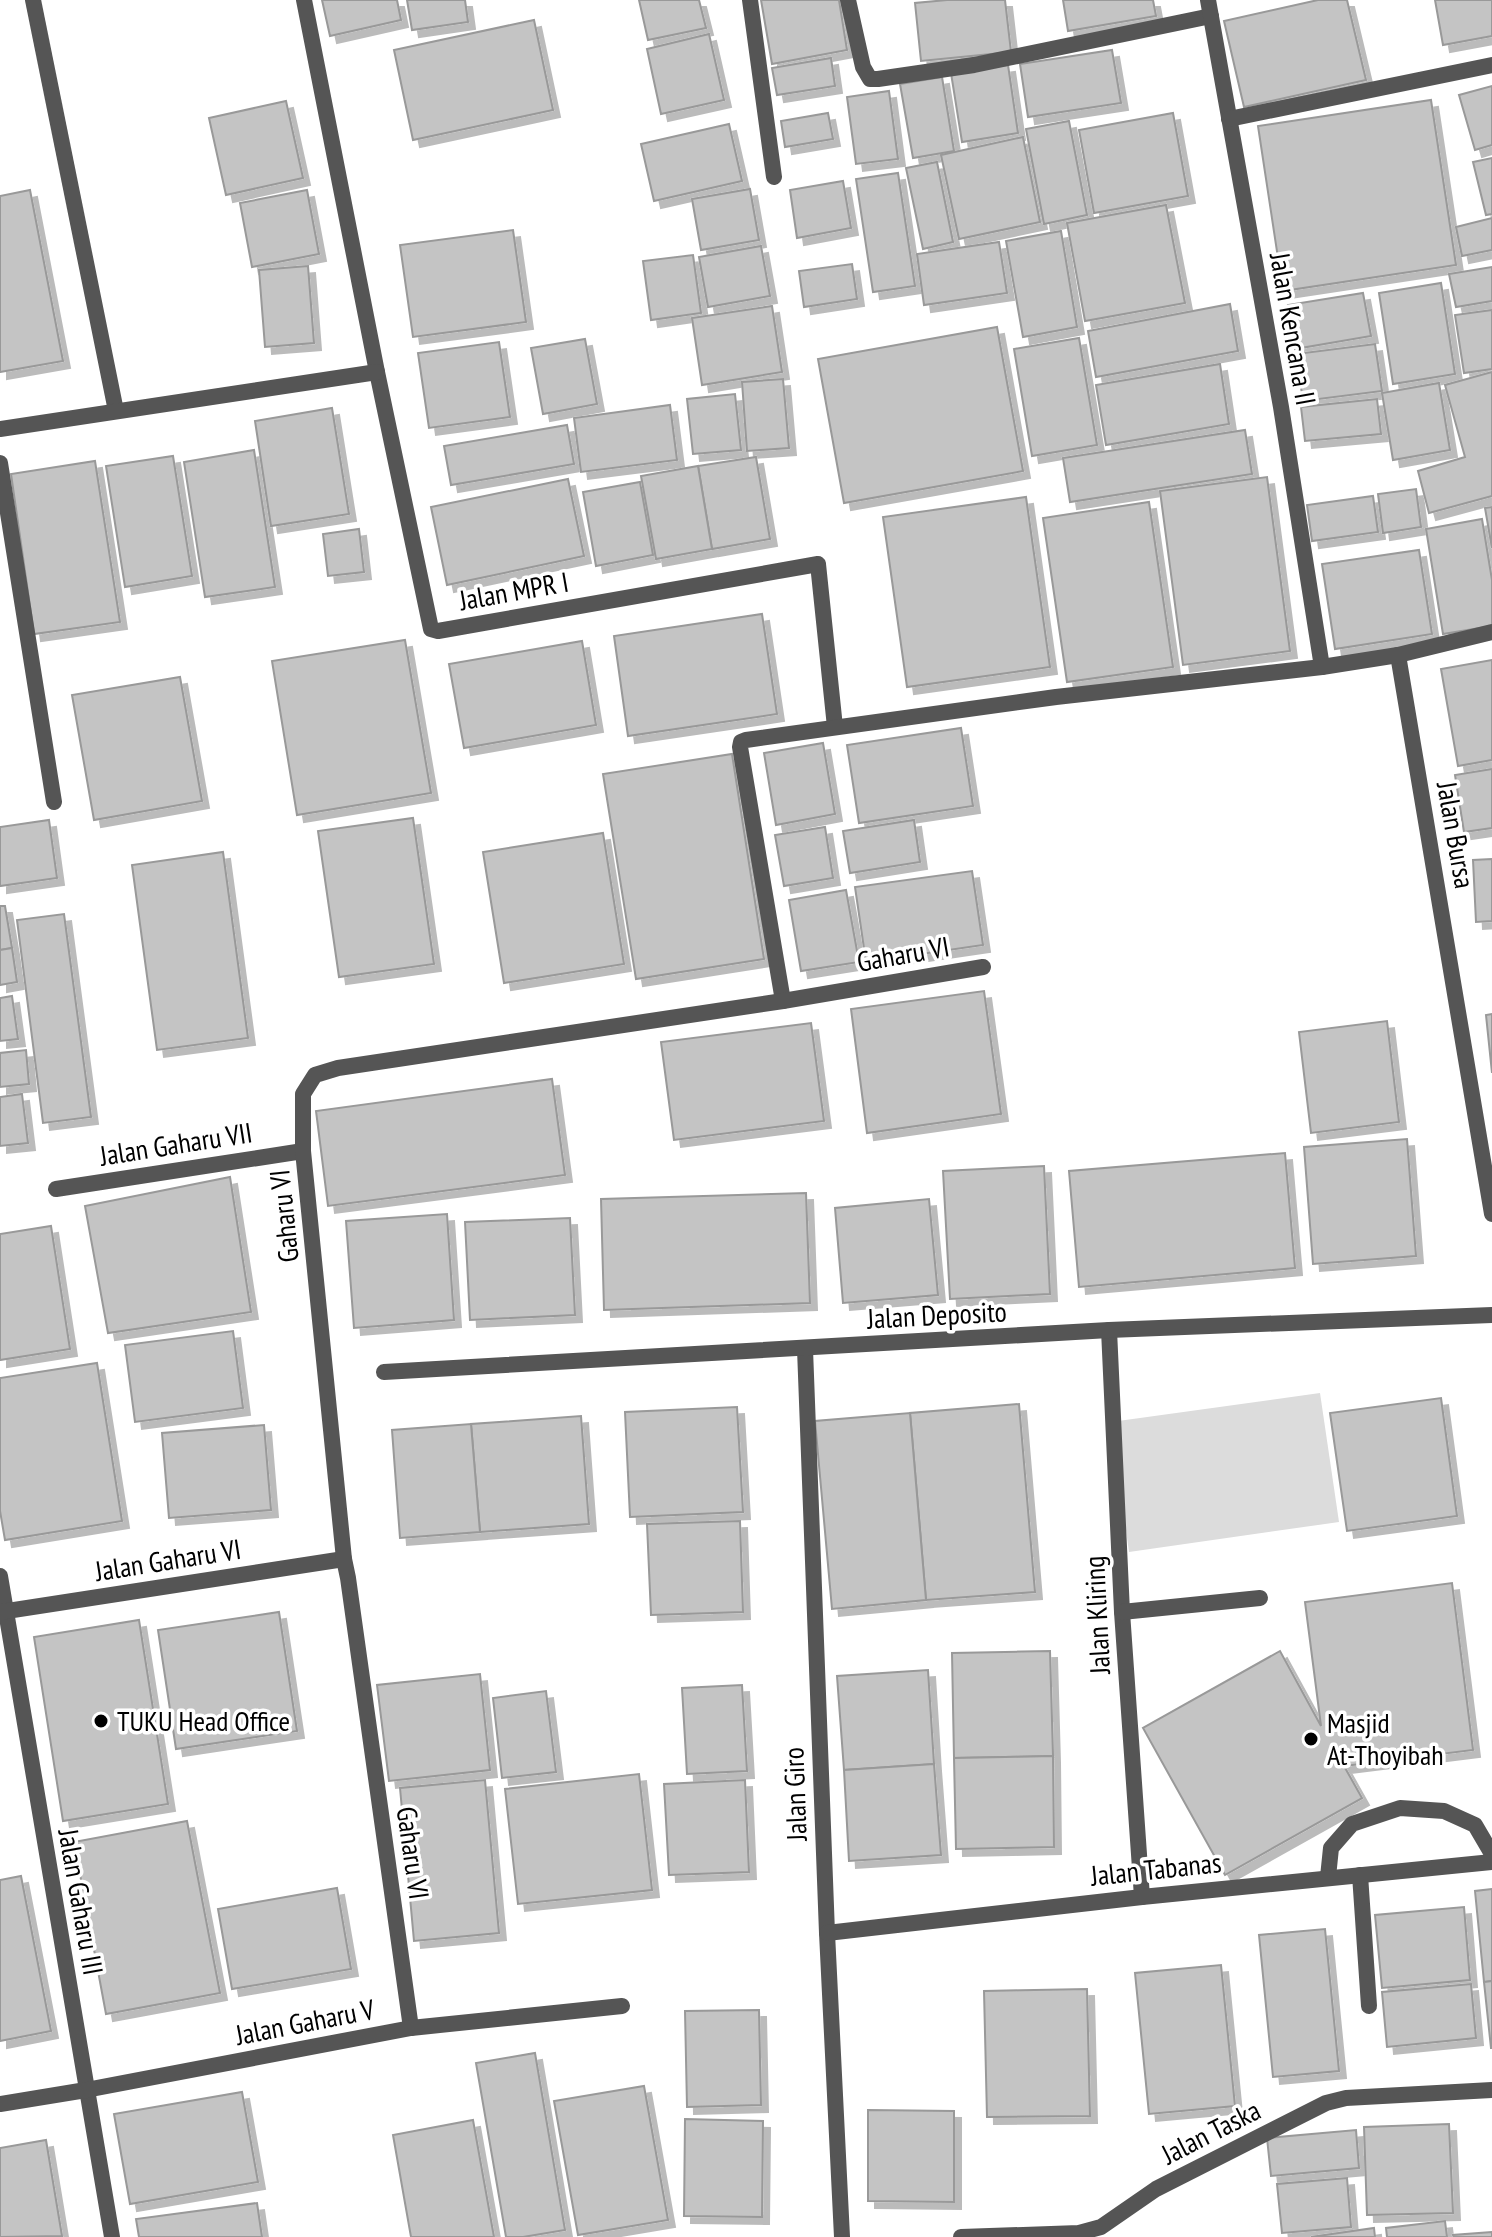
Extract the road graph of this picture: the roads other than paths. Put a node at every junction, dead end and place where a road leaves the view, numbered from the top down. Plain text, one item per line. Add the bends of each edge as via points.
1 (33, 0) edge
2 (304, 0) edge
3 (750, 0) edge
4 (848, 0) edge
5 (1210, 8) edge
6 (1492, 65) edge
7 (1229, 119) junction
8 (774, 177) dead end
9 (377, 372) junction
10 (116, 411) junction
11 (0, 429) edge
12 (0, 463) edge
13 (1492, 632) edge
14 (1398, 655) junction
15 (1322, 667) junction
16 (835, 727) junction
17 (54, 802) dead end
18 (983, 967) dead end
19 (783, 1001) junction
20 (303, 1151) junction
21 (56, 1189) dead end
22 (1492, 1214) edge
23 (1492, 1315) edge
24 (1109, 1330) junction
25 (805, 1349) junction
26 (384, 1372) dead end
27 (344, 1559) junction
28 (0, 1576) edge
29 (1260, 1598) dead end
30 (3, 1611) edge
31 (1122, 1612) junction
32 (1492, 1854) edge
33 (1492, 1862) edge
34 (1360, 1875) junction
35 (1328, 1877) junction
36 (1142, 1897) junction
37 (827, 1933) junction
38 (622, 2006) dead end
39 (1369, 2006) dead end
40 (411, 2028) junction
41 (86, 2090) junction
42 (1492, 2090) edge
43 (0, 2104) edge
44 (112, 2237) edge
45 (842, 2237) edge
46 (961, 2237) edge

1 - 10 street
2 - 9 street, Jalan MPR I
3 - 8 street
4 - 5 street via 870,79 974,65
5 - 7 street, Jalan Kencana II
6 - 7 street
7 - 15 street, Jalan Kencana II
9 - 10 street
9 - 16 street, Jalan MPR I via 430,627 435,631 818,564
10 - 11 street
12 - 17 street
13 - 14 street
14 - 15 street
14 - 22 street, Jalan Bursa
15 - 16 street
16 - 19 street via 746,740 740,747
18 - 19 street, Gaharu VI
19 - 20 street, Gaharu VI via 326,1071 315,1075 303,1094
20 - 21 street, Jalan Gaharu VII
20 - 27 street, Gaharu VI
23 - 24 street, Jalan Deposito
24 - 25 street, Jalan Deposito
24 - 31 street, Jalan Kliring
25 - 26 street, Jalan Deposito
25 - 37 street, Jalan Giro
27 - 30 street, Jalan Gaharu VI
27 - 40 street, Gaharu VI
28 - 30 street, Jalan Gaharu III
29 - 31 street
30 - 41 street, Jalan Gaharu III
31 - 36 street, Jalan Kliring
32 - 35 street via 1475,1825 1444,1811 1400,1808 1352,1824 1331,1848
33 - 34 street, Jalan Tabanas
34 - 35 street, Jalan Tabanas
34 - 39 street
35 - 36 street, Jalan Tabanas
36 - 37 street, Jalan Tabanas
37 - 45 street, Jalan Giro
38 - 40 street, Jalan Gaharu V
40 - 41 street, Jalan Gaharu V
41 - 43 street, Jalan Gaharu V
41 - 44 street, Jalan Gaharu III
42 - 46 street, Jalan Taska via 1326,2103 1156,2189 1101,2227 1079,2233

